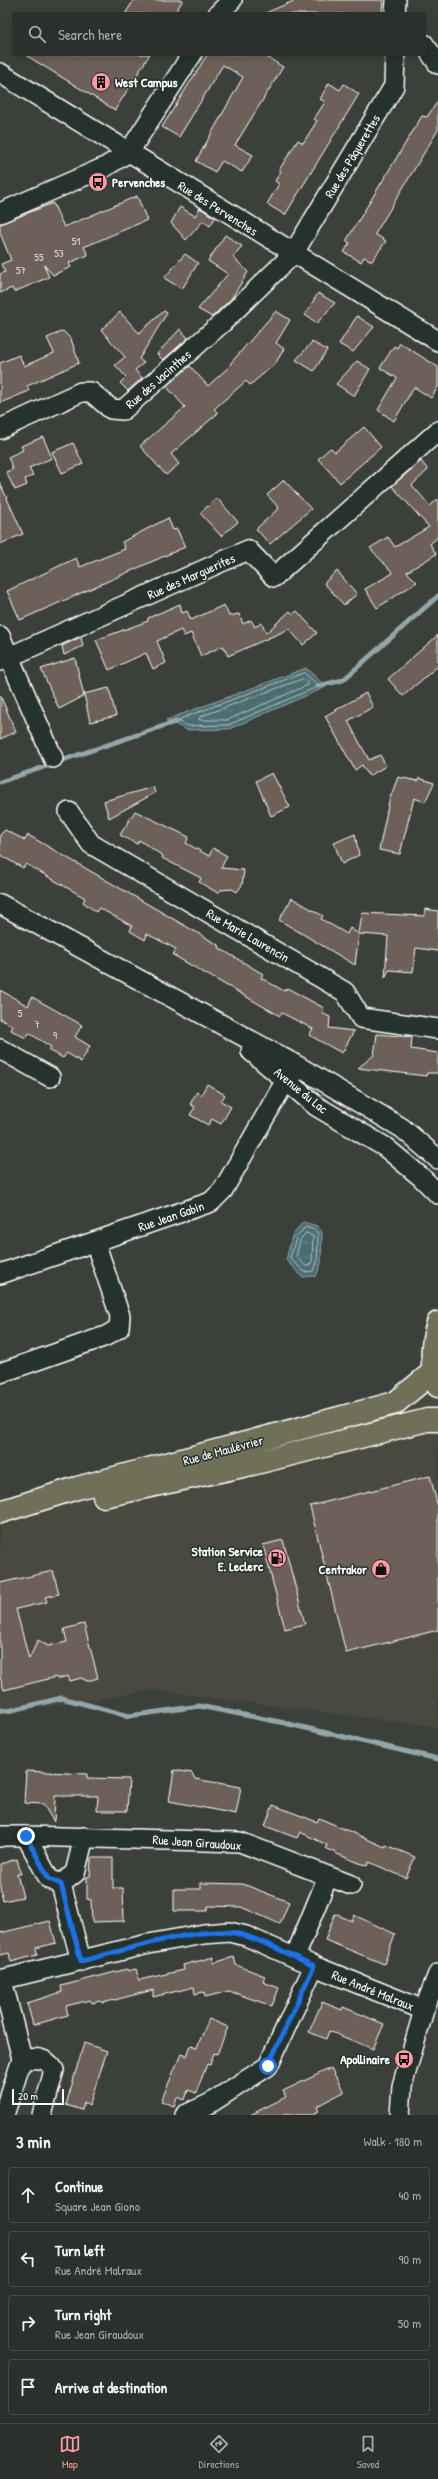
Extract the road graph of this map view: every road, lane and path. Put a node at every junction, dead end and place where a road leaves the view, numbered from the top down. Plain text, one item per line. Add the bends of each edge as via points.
1 (232, 0) edge
2 (396, 0) edge
3 (220, 12) edge
4 (395, 12) edge
5 (426, 47) edge
6 (191, 56) edge
7 (395, 56) edge
8 (438, 64) edge
9 (0, 73) edge
10 (129, 152) junction
11 (0, 213) edge
12 (293, 254) junction
13 (438, 341) edge
14 (0, 429) edge
15 (438, 431) edge
16 (0, 636) edge
17 (5, 659) edge
18 (53, 758) dead end
19 (69, 812) dead end
20 (0, 904) edge
21 (438, 1029) edge
22 (0, 1049) edge
23 (293, 1074) junction
24 (50, 1077) dead end
25 (438, 1159) edge
26 (438, 1194) edge
27 (95, 1242) junction
28 (0, 1274) edge
29 (438, 1323) edge
30 (0, 1373) edge
31 (435, 1379) edge
32 (438, 1420) edge
33 (2, 1511) edge
34 (26, 1836) junction
35 (0, 1838) edge
36 (84, 1838) junction
37 (328, 1876) junction
38 (61, 1884) junction
39 (352, 1885) dead end
40 (295, 1957) junction
41 (81, 1961) junction
42 (314, 1966) junction
43 (438, 1974) edge
44 (1, 1980) edge
45 (424, 2010) junction
46 (22, 2059) junction
47 (4, 2115) edge
48 (42, 2115) edge
49 (185, 2115) edge
50 (400, 2115) edge

1 - 3 street
2 - 4 street
5 - 8 street
6 - 10 street
7 - 12 street, Rue des Pâquerettes via 394,86
9 - 10 street, Rue des Pervenches
10 - 11 street via 105,167
10 - 12 street, Rue des Pervenches
12 - 13 street, Rue des Pervenches
12 - 14 street, Rue des Jacinthes via 224,322 123,410 111,409 91,392 81,392
15 - 17 street, Rue des Marguerites via 274,577 248,550
16 - 17 street
17 - 18 street
19 - 21 street, Rue Marie Laurencin via 91,844 345,992 361,1018
20 - 23 street, Avenue du Lac via 160,990
22 - 24 street
23 - 25 street, Avenue du Lac via 402,1128
23 - 26 street, Avenue du Lac via 316,1106 385,1147
23 - 27 street, Rue Jean Gabin via 223,1190 211,1202
27 - 28 street, Rue Jean Gabin
27 - 30 street via 120,1316 119,1328 106,1336
29 - 31 main road via 432,1341
31 - 33 main road, Rue de Maulévrier via 395,1403 77,1488
32 - 33 main road, Rue de Maulévrier via 427,1420 146,1487
34 - 35 street, Rue Jean Giraudoux
34 - 36 street, Rue Jean Giraudoux
34 - 38 street via 49,1879
36 - 37 street, Rue Jean Giraudoux via 240,1842
36 - 38 street via 75,1873
37 - 39 street, Rue Jean Giraudoux
37 - 40 street
38 - 41 street
40 - 41 street, Rue André Malraux via 246,1936 229,1932 197,1935
40 - 42 street, Rue André Malraux
41 - 44 street, Rue André Malraux
42 - 45 street, Rue André Malraux
42 - 49 street via 268,2066 209,2104
43 - 45 street
44 - 46 street
45 - 50 street via 402,2086
46 - 47 street
46 - 48 street via 40,2058 49,2062 54,2070

